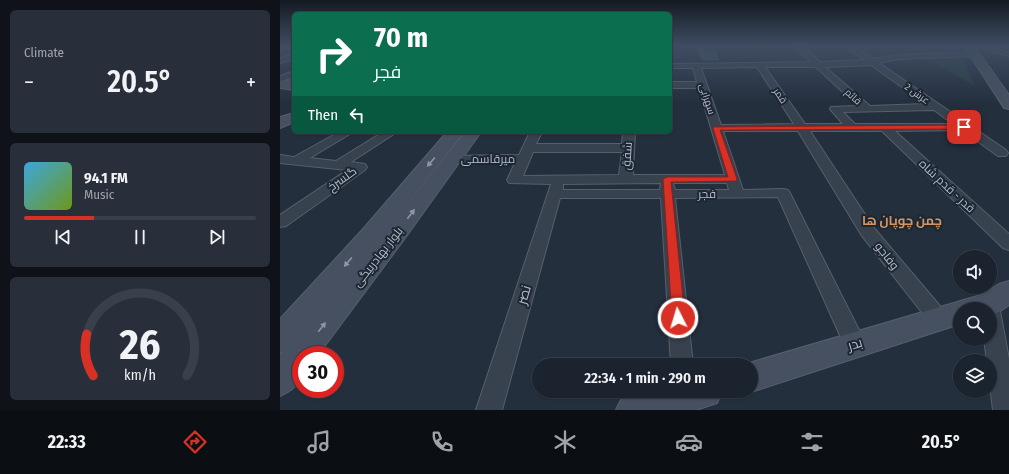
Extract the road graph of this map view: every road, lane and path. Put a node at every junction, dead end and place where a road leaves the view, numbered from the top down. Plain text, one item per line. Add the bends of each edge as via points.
1 (751, 65) edge
2 (759, 65) edge
3 (818, 65) edge
4 (877, 65) edge
5 (983, 65) edge
6 (280, 66) edge
7 (672, 66) edge
8 (696, 66) junction
9 (292, 68) edge
10 (292, 75) edge
11 (280, 79) edge
12 (280, 84) edge
13 (672, 85) edge
14 (702, 85) junction
15 (292, 86) edge
16 (1009, 105) edge
17 (936, 108) junction
18 (867, 109) junction
19 (292, 118) edge
20 (280, 123) edge
21 (964, 127) junction
22 (716, 128) junction
23 (802, 128) junction
24 (852, 128) junction
25 (885, 128) junction
26 (343, 134) edge
27 (389, 134) edge
28 (454, 134) edge
29 (471, 134) edge
30 (535, 134) edge
31 (629, 134) edge
32 (628, 148) junction
33 (1002, 153) dead end
34 (526, 154) junction
35 (452, 159) junction
36 (285, 160) edge
37 (338, 165) junction
38 (626, 179) junction
39 (733, 179) junction
40 (556, 187) junction
41 (667, 187) junction
42 (737, 194) junction
43 (280, 222) edge
44 (1009, 244) edge
45 (949, 315) edge
46 (281, 338) edge
47 (855, 344) junction
48 (996, 346) edge
49 (686, 358) edge
50 (758, 374) edge
51 (280, 380) edge
52 (662, 398) edge
53 (489, 410) edge
54 (634, 410) edge
55 (1006, 410) edge

1 - 8 street
2 - 23 street, قمر
3 - 18 street, قائم
4 - 17 street, عرش 2
5 - 16 main road
6 - 9 street
7 - 8 street
8 - 14 street, سهرابی
10 - 11 street
12 - 15 main road
13 - 14 street
14 - 22 street, سهرابی
17 - 18 street
17 - 21 street, عرش 2
18 - 24 street, قائم via 835,109
19 - 20 main road
21 - 25 street
21 - 33 street, عرش 2
22 - 23 street
22 - 39 street, سهرابی
23 - 24 street
23 - 45 street, وفاجو via 868,232
24 - 25 street
25 - 44 street, قدر - قدم شاه
26 - 36 street
27 - 37 street
28 -> 46 main road, بلوار بهادربیگی
29 - 35 main road, بلوار بهادربیگی
30 - 34 street
31 - 32 street, شفق
32 - 34 street, میرقاسمی
32 - 38 street, شفق
34 - 35 street, میرقاسمی
34 - 40 street via 514,180
51 -> 35 main road, بلوار بهادربیگی
36 - 37 street, گلسرخ
37 - 43 street, گلسرخ via 360,167
38 - 40 street, فجر
38 - 41 street, فجر
39 - 41 street, فجر
39 - 42 street
40 - 41 street, فجر
40 - 53 street, نصر
41 - 42 street, فجر
41 - 49 street
42 - 47 street, فجر via 783,193
45 - 47 main road, بدر
47 - 50 main road, بدر
48 - 55 street
52 - 54 main road

